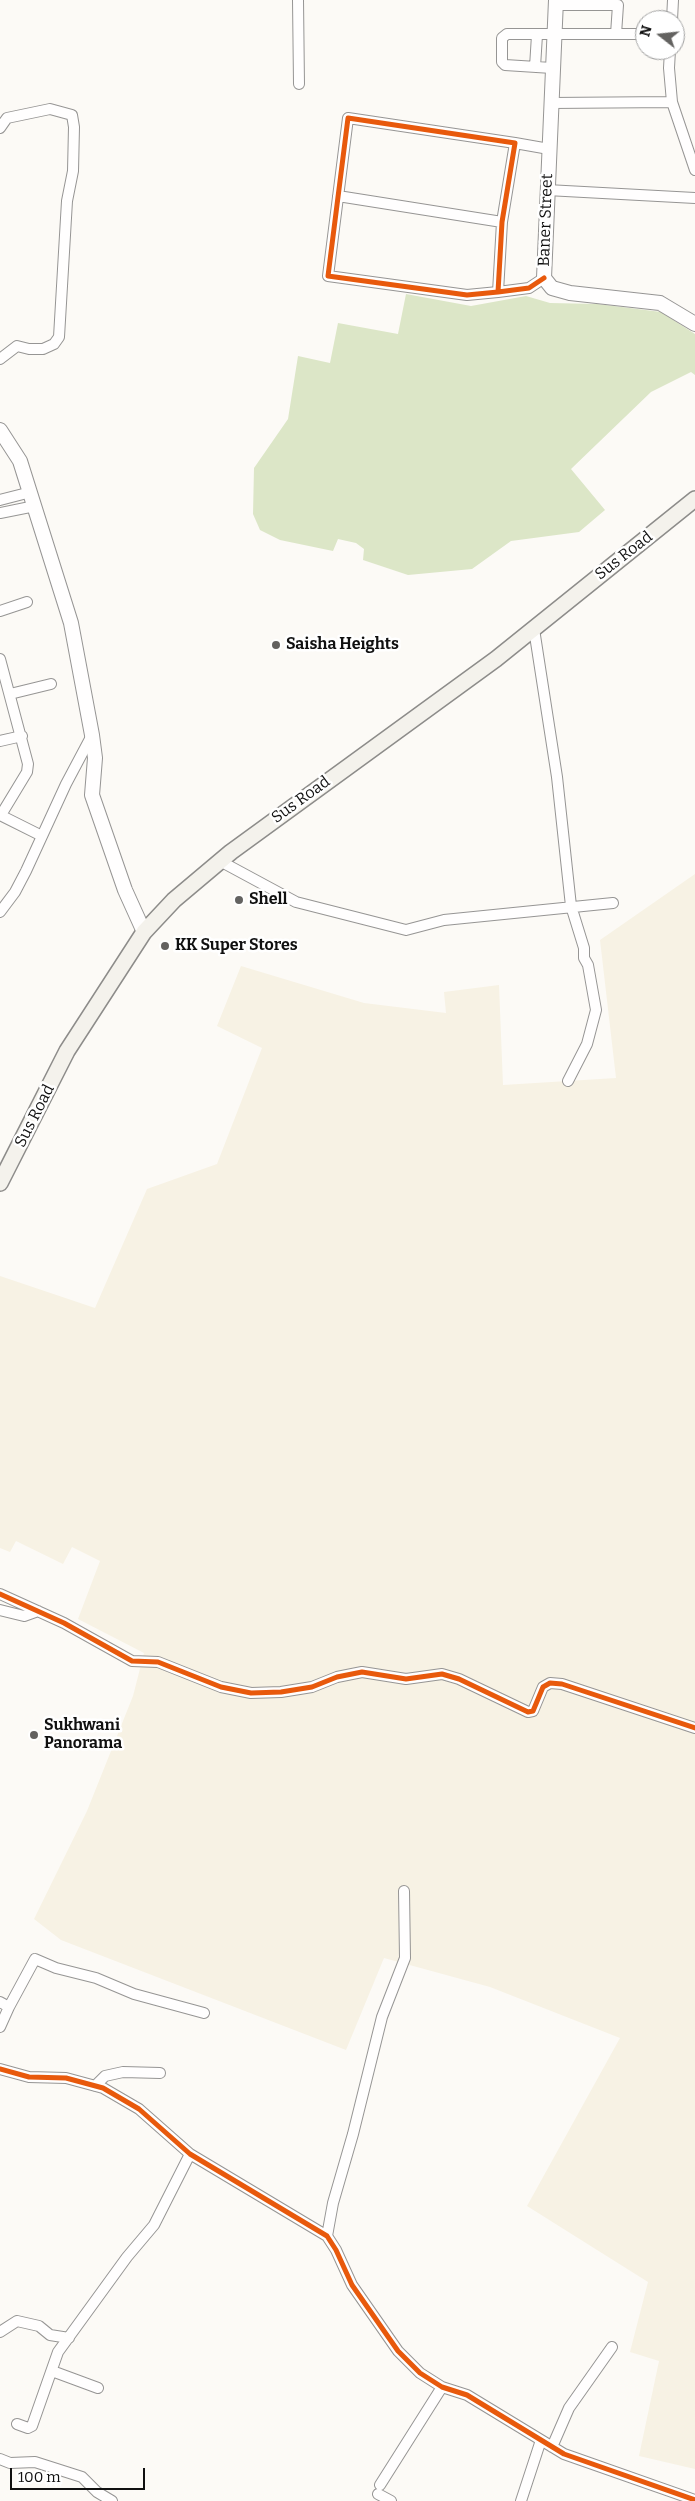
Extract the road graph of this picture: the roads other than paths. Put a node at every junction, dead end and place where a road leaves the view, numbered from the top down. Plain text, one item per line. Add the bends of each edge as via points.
1 (300, 2) edge
2 (556, 2) edge
3 (616, 34) junction
4 (635, 34) edge
5 (537, 35) junction
6 (554, 35) junction
7 (669, 60) edge
8 (535, 67) junction
9 (552, 68) junction
10 (299, 84) dead end
11 (672, 102) junction
12 (550, 103) junction
13 (0, 128) edge
14 (515, 143) junction
15 (549, 149) junction
16 (695, 170) edge
17 (547, 190) junction
18 (338, 196) junction
19 (695, 198) edge
20 (502, 222) junction
21 (544, 278) junction
22 (498, 292) junction
23 (695, 324) edge
24 (0, 359) edge
25 (0, 430) edge
26 (31, 492) junction
27 (695, 499) edge
28 (0, 500) edge
29 (35, 506) junction
30 (0, 513) edge
31 (27, 602) dead end
32 (0, 611) edge
33 (534, 629) junction
34 (0, 659) edge
35 (51, 684) dead end
36 (10, 694) junction
37 (92, 735) junction
38 (22, 736) junction
39 (0, 741) edge
40 (0, 815) edge
41 (42, 836) junction
42 (220, 861) junction
43 (613, 903) dead end
44 (571, 906) junction
45 (0, 912) edge
46 (144, 932) junction
47 (568, 1081) dead end
48 (0, 1183) edge
49 (0, 1594) edge
50 (0, 1610) edge
51 (38, 1611) junction
52 (695, 1728) edge
53 (404, 1891) dead end
54 (4, 2004) edge
55 (204, 2013) dead end
56 (0, 2027) edge
57 (0, 2069) edge
58 (160, 2073) dead end
59 (95, 2086) junction
60 (190, 2154) junction
61 (327, 2236) junction
62 (0, 2332) edge
63 (69, 2338) junction
64 (612, 2347) dead end
65 (52, 2371) junction
66 (442, 2387) junction
67 (98, 2388) dead end
68 (17, 2424) dead end
69 (541, 2440) junction
70 (552, 2447) junction
71 (0, 2459) edge
72 (695, 2500) edge
73 (112, 2501) edge
74 (391, 2501) edge
75 (521, 2501) edge

1 - 10 street
2 - 3 street via 618,5
2 - 6 street, Baner Street
3 - 4 street
3 - 6 street
5 - 6 street
5 - 8 street
5 - 8 street via 507,34 502,38 504,65
6 - 9 street, Baner Street
7 - 11 street
8 - 9 street
9 - 12 street, Baner Street
11 - 12 street
11 - 16 street
12 - 15 street, Baner Street
13 - 24 street via 7,118 50,109 72,115 74,127 60,337 43,349 17,346
14 - 15 street
14 - 18 street via 348,118
14 - 20 street
15 - 17 street, Baner Street
17 - 19 street
17 - 21 street, Baner Street
18 - 20 street
18 - 22 street via 328,276 468,295
20 - 22 street
21 - 22 street via 529,288
21 - 23 street, Baner Street via 552,288 570,293 660,302
25 - 26 street via 20,461
26 - 28 street
26 - 29 street
27 - 33 main road, Sus Road
29 - 30 street
29 - 37 street via 71,623
31 - 32 street
33 - 42 main road, Sus Road
33 - 44 street via 557,777
34 - 36 street
35 - 36 street
36 - 38 street
37 - 41 street
37 - 46 street via 95,758 92,795 125,890
38 - 39 street
38 - 40 street via 28,768
40 - 41 street
41 - 45 street via 15,892
42 - 44 street via 296,902 406,930 444,920
42 - 46 main road, Sus Road via 174,900
43 - 44 street
44 - 47 street via 584,948 596,1010 587,1044
46 - 48 main road, Sus Road via 67,1051
49 - 51 street
50 - 51 street via 24,1616
51 - 52 street via 132,1661 158,1662 221,1687 251,1693 304,1688 362,1672 406,1679 442,1674 528,1712 533,1711 543,1687 550,1683 562,1684
53 - 61 street via 405,1958 382,2017
54 - 55 street via 35,1959 134,1994
54 - 56 street
57 - 59 street via 29,2077 66,2078
58 - 59 street via 123,2072 105,2076
59 - 60 street via 139,2109
60 - 61 street
60 - 63 street via 154,2226 122,2264
61 - 66 street via 352,2285 398,2351 420,2373
62 - 63 street via 17,2320 39,2326 50,2335
63 - 65 street via 58,2352
64 - 70 street via 569,2408
65 - 67 street
65 - 68 street via 32,2426 28,2428
66 - 69 street via 467,2395
66 - 74 street via 379,2489
69 - 70 street
69 - 75 street
70 - 72 street
71 - 73 street via 10,2463 35,2462 82,2477

